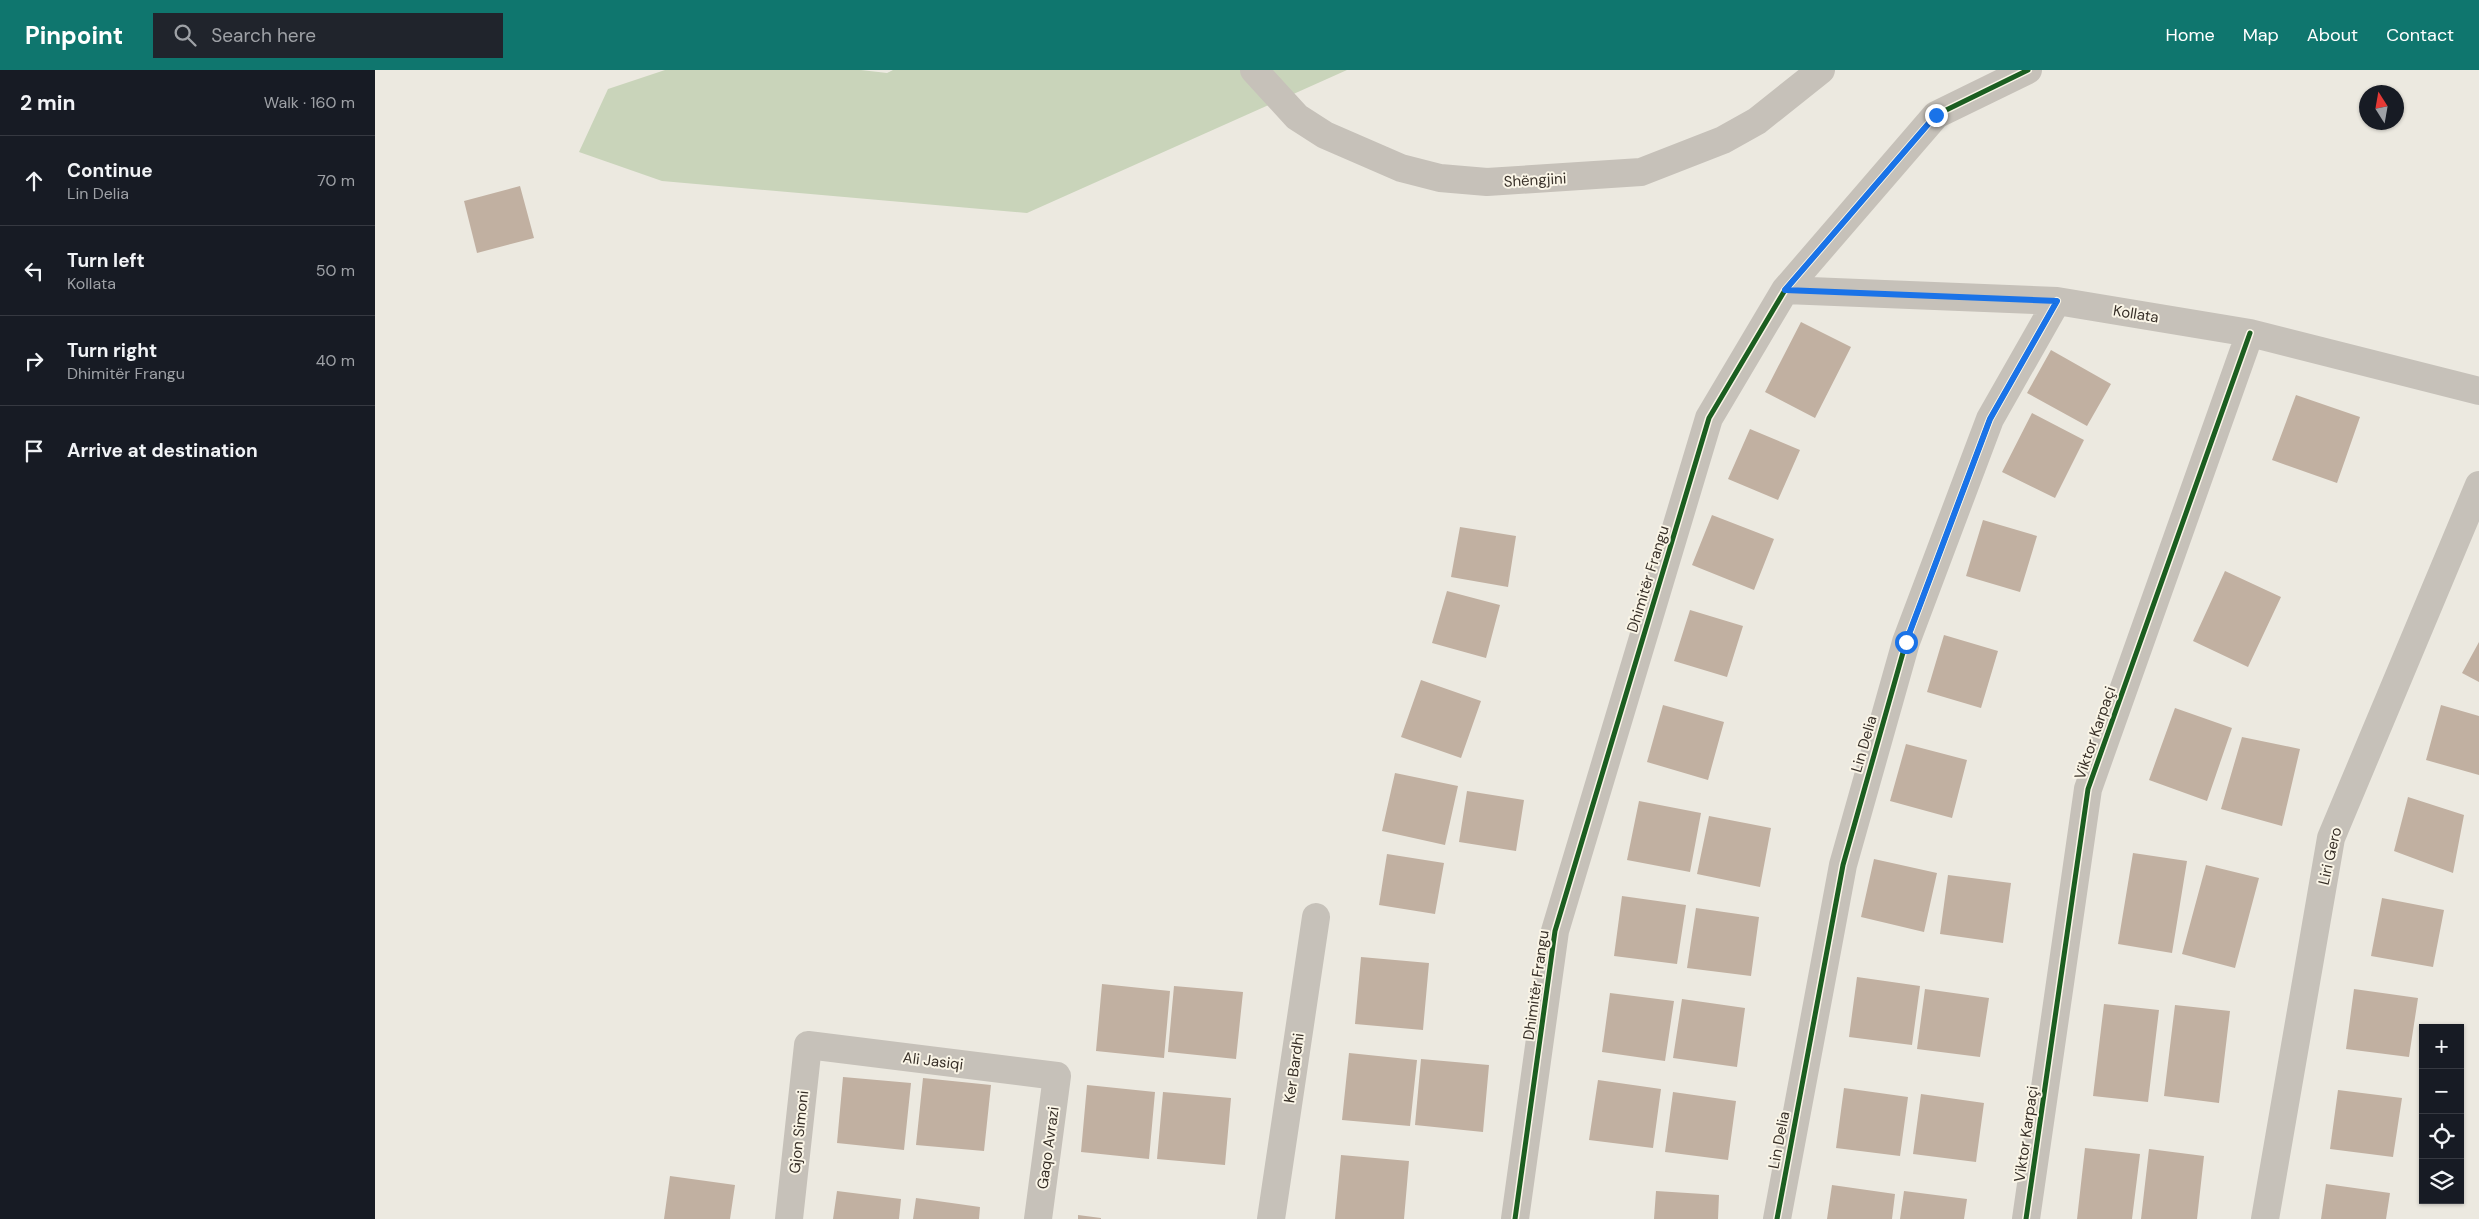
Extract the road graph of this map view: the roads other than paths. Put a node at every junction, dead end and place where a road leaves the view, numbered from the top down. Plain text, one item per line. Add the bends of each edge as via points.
1 (1254, 70) edge
2 (1821, 70) edge
3 (2028, 70) edge
4 (1785, 290) junction
5 (2057, 301) junction
6 (2250, 333) junction
7 (2479, 391) edge
8 (2479, 486) edge
9 (1316, 916) dead end
10 (809, 1045) joint
11 (1057, 1076) joint
12 (789, 1219) edge
13 (1038, 1219) edge
14 (1271, 1219) edge
15 (1515, 1219) edge
16 (1777, 1219) edge
17 (2026, 1219) edge
18 (2265, 1219) edge

1 - 2 street, Shëngjini via 1297,117 1325,135 1401,168 1440,178 1487,182 1641,172 1723,140 1757,120
3 - 4 street, Dhimitër Frangu via 1936,115
4 - 5 street, Kollata
4 - 15 street, Dhimitër Frangu via 1709,418 1555,932
5 - 6 street, Kollata
5 - 16 street, Lin Delia via 1990,419 1906,642 1843,865
6 - 7 street, Kollata
6 - 17 street, Viktor Karpaçi via 2088,789
8 - 18 street, Liri Gero via 2331,838
9 - 14 street, Ker Bardhi
10 - 11 street, Ali Jasiqi
10 - 12 street, Gjon Simoni
11 - 13 street, Gaqo Avrazi

